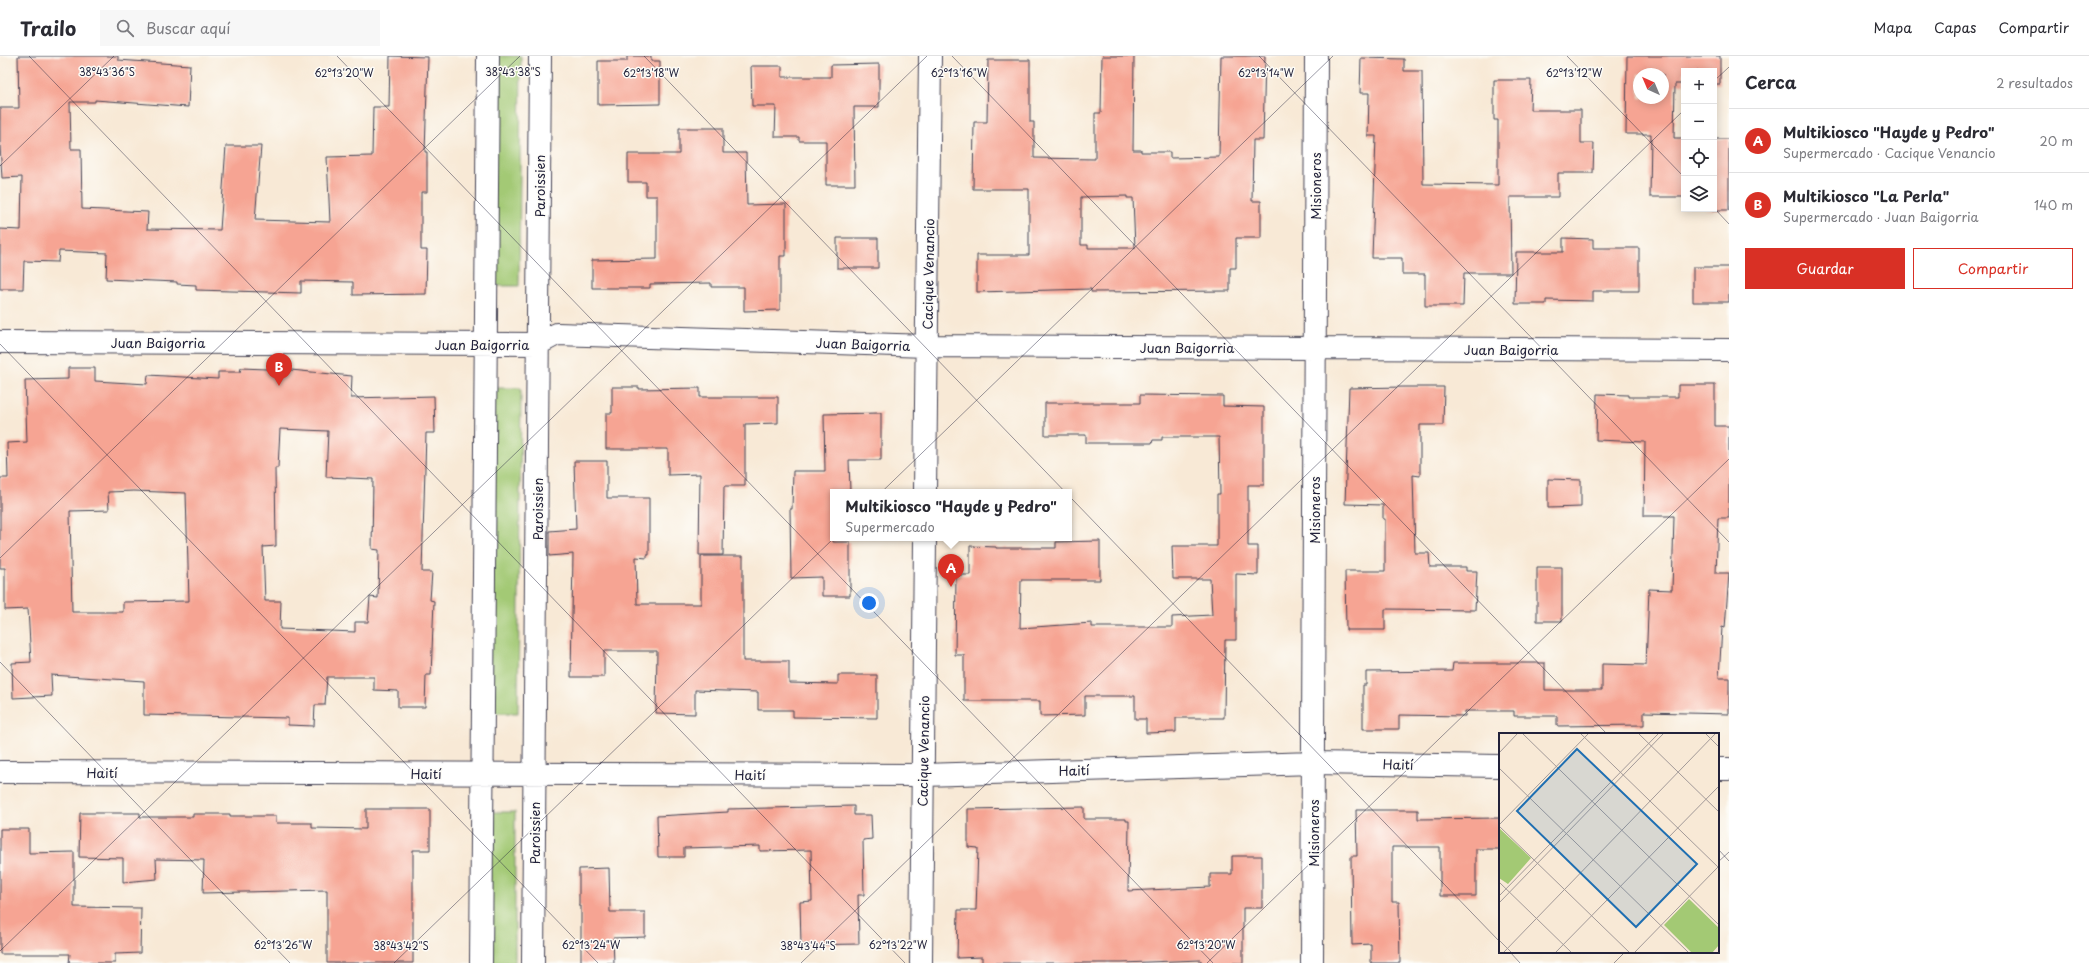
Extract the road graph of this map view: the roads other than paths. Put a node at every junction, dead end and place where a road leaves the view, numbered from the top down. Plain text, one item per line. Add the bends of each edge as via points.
1 (488, 56) edge
2 (540, 56) edge
3 (930, 56) edge
4 (1316, 56) edge
5 (0, 342) edge
6 (486, 344) junction
7 (538, 344) junction
8 (927, 346) junction
9 (1315, 348) junction
10 (1729, 350) edge
11 (925, 489) edge
12 (925, 541) edge
13 (1313, 763) junction
14 (1499, 766) edge
15 (0, 772) edge
16 (482, 773) junction
17 (534, 774) junction
18 (923, 775) junction
19 (481, 963) edge
20 (533, 963) edge
21 (921, 963) edge
22 (1312, 963) edge

1 - 6 street
2 - 7 street, Paroissien
3 - 8 street, Cacique Venancio
4 - 9 street, Misioneros
5 - 6 street, Juan Baigorria
6 - 7 street, Juan Baigorria
6 - 16 street
7 - 8 street, Juan Baigorria via 557,334
7 - 17 street, Paroissien
8 - 9 street, Juan Baigorria
8 - 11 street, Cacique Venancio
9 - 10 street, Juan Baigorria
9 - 13 street, Misioneros
12 - 18 street, Cacique Venancio
13 - 14 street, Haití
13 - 18 street, Haití
13 - 22 street, Misioneros
15 - 16 street, Haití
16 - 17 street, Haití
16 - 19 street
17 - 18 street, Haití
17 - 20 street, Paroissien
18 - 21 street, Cacique Venancio

